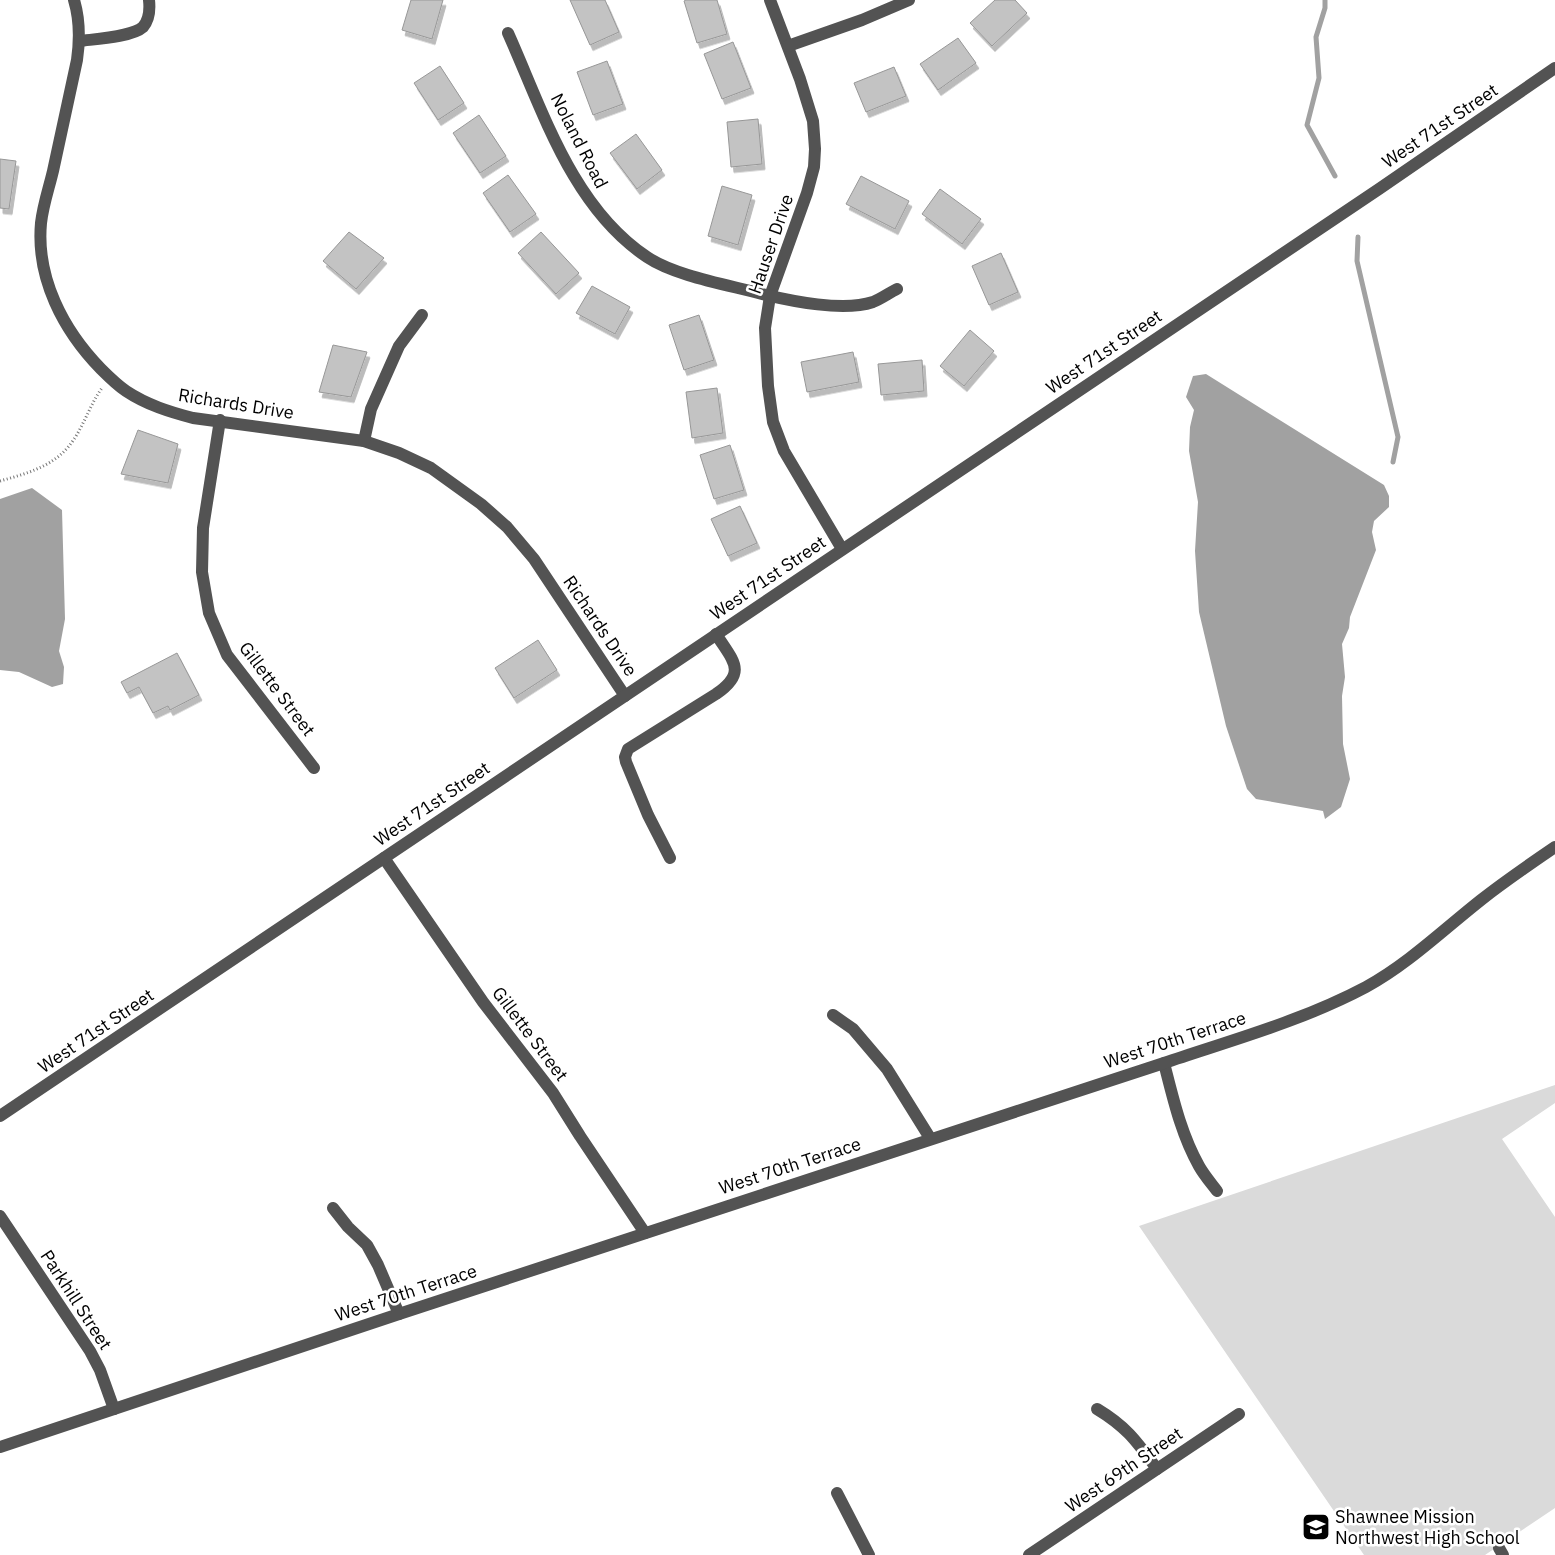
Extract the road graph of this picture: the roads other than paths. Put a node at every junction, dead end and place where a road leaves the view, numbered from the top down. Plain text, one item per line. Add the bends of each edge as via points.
1 (74, 0) edge
2 (149, 0) edge
3 (770, 0) edge
4 (909, 0) edge
5 (508, 32) dead end
6 (80, 41) junction
7 (788, 46) junction
8 (1555, 68) edge
9 (897, 289) dead end
10 (770, 296) junction
11 (422, 315) dead end
12 (220, 420) junction
13 (364, 441) junction
14 (842, 549) junction
15 (716, 634) junction
16 (625, 696) junction
17 (314, 768) dead end
18 (1555, 847) edge
19 (384, 858) junction
20 (670, 858) dead end
21 (832, 1015) dead end
22 (1164, 1063) junction
23 (0, 1116) edge
24 (930, 1138) junction
25 (1217, 1191) dead end
26 (333, 1208) dead end
27 (0, 1216) edge
28 (645, 1232) junction
29 (399, 1314) junction
30 (114, 1408) junction
31 (1097, 1409) dead end
32 (1239, 1414) dead end
33 (0, 1447) edge
34 (1157, 1469) junction
35 (837, 1494) dead end
36 (869, 1555) edge
37 (1029, 1555) edge

1 - 6 street, Richards Drive via 79,16
2 - 6 street via 148,17 134,32
3 - 7 street, Hauser Drive
4 - 7 street
5 - 10 street, Noland Road via 557,144 593,207 609,225 647,258 667,267
6 - 12 street, Richards Drive via 41,222 41,250 49,288 78,343 126,391 163,410 193,418
7 - 10 street, Hauser Drive via 812,121 814,167
8 - 14 street, West 71st Street
9 - 10 street, Noland Road via 873,302 838,307
10 - 14 street, Hauser Drive via 765,328 773,422 784,452
11 - 13 street via 399,346 371,409
12 - 13 street, Richards Drive
12 - 17 street, Gillette Street via 203,528 202,572 209,613 227,655
13 - 16 street, Richards Drive via 431,468 507,527 534,559
14 - 15 street, West 71st Street
15 - 16 street, West 71st Street
15 - 20 street via 734,664 734,677 716,694 628,749 625,757 648,815
16 - 19 street, West 71st Street
18 - 22 street, West 70th Terrace via 1481,900 1408,960 1367,986 1281,1024
19 - 23 street, West 71st Street
19 - 28 street, Gillette Street via 483,1002 554,1093
21 - 24 street via 853,1029 887,1069
22 - 24 street, West 70th Terrace
22 - 25 street via 1189,1146
24 - 28 street, West 70th Terrace
26 - 29 street via 367,1245
27 - 30 street, Parkhill Street via 90,1351
28 - 29 street, West 70th Terrace
29 - 30 street, West 70th Terrace
30 - 33 street, West 70th Terrace
31 - 34 street via 1130,1433
32 - 34 street, West 69th Street
34 - 37 street, West 69th Street
35 - 36 street

